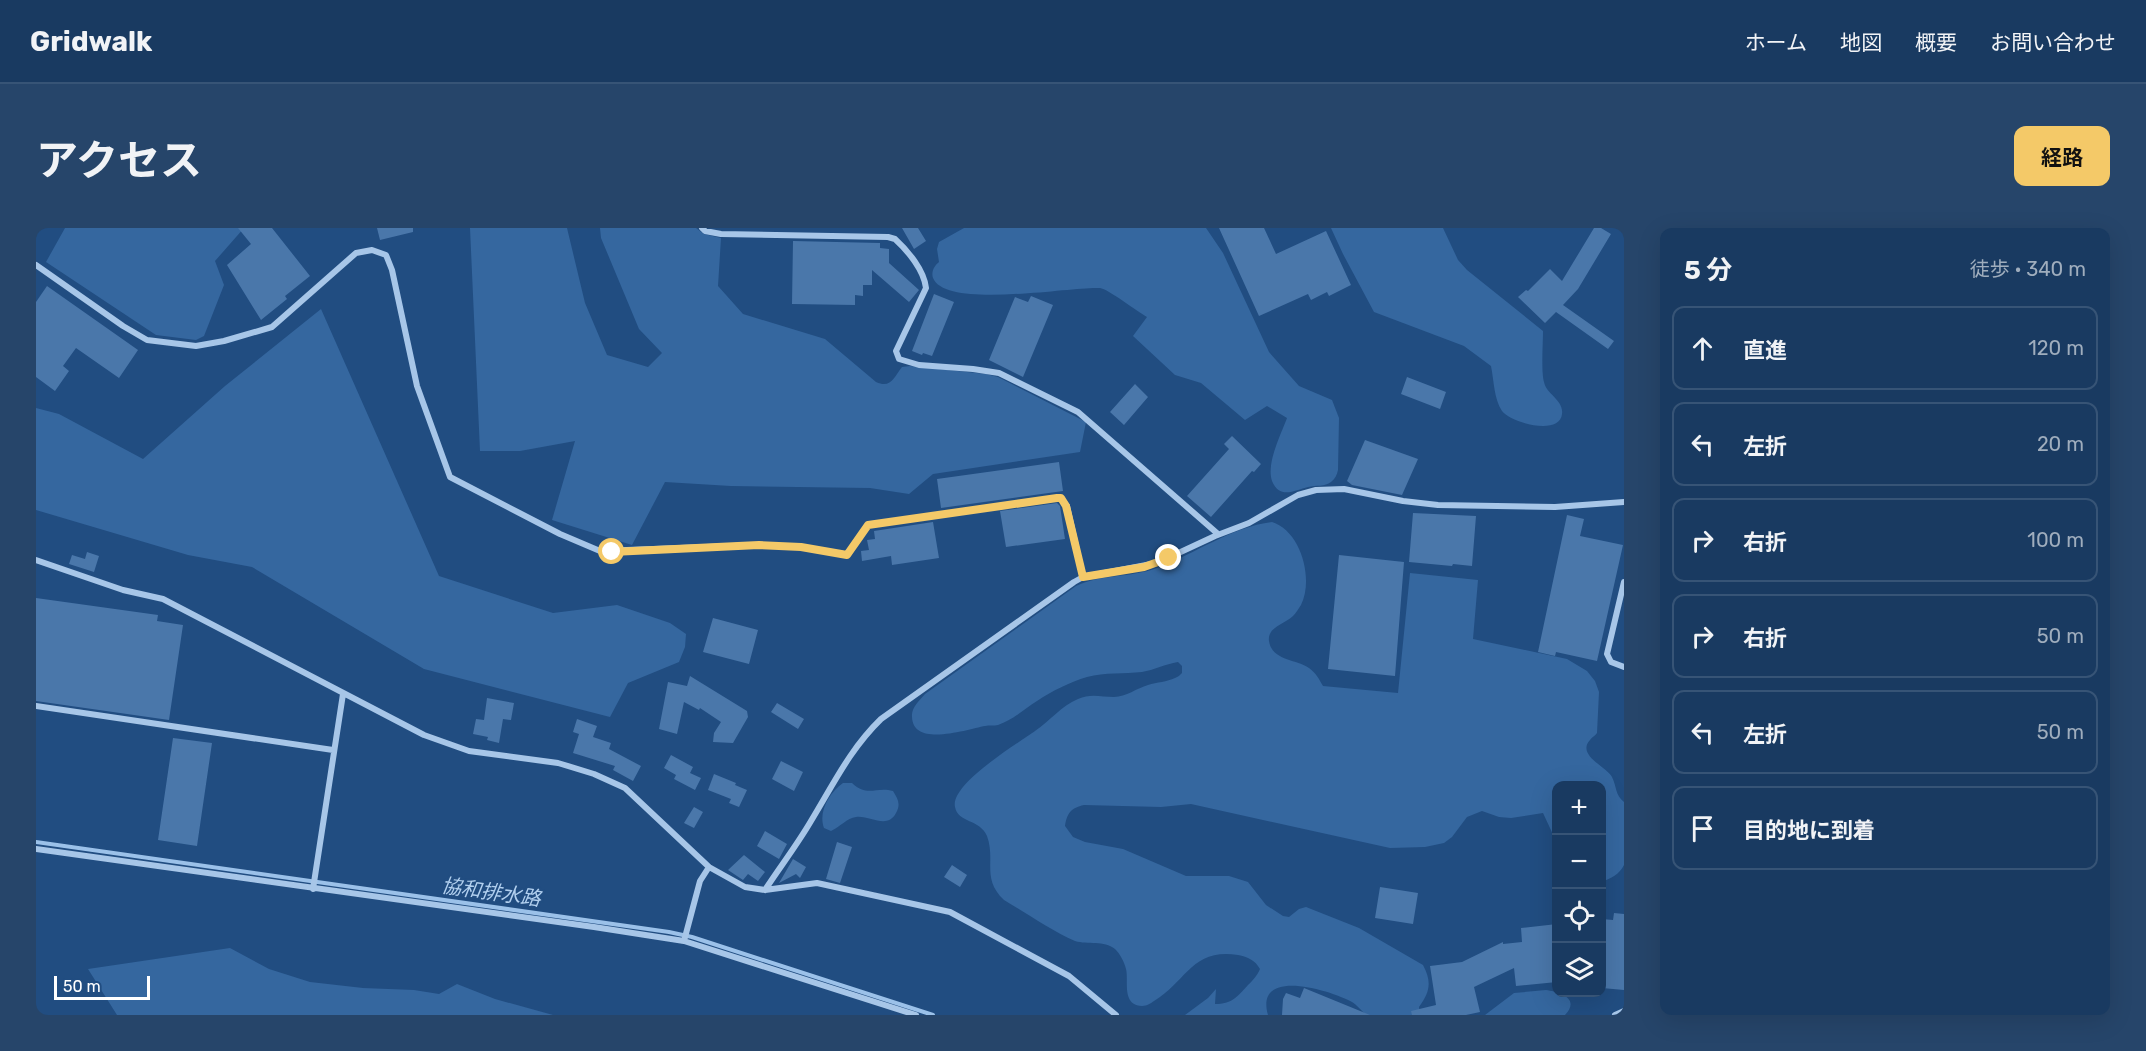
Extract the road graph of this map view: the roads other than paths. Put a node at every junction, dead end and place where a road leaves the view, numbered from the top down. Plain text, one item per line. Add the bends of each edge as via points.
1 (702, 228) edge
2 (36, 266) edge
3 (1624, 502) edge
4 (1218, 534) junction
5 (36, 560) edge
6 (1083, 577) junction
7 (1624, 582) edge
8 (1624, 667) edge
9 (343, 694) junction
10 (36, 706) edge
11 (333, 750) junction
12 (36, 849) edge
13 (709, 867) junction
14 (314, 886) junction
15 (765, 890) junction
16 (685, 940) junction
17 (1624, 1011) edge
18 (916, 1015) edge
19 (1116, 1015) edge
20 (1615, 1015) edge

1 - 4 street via 721,234 895,239 921,271 926,288 896,351 899,359 999,373 1078,412
2 - 6 street via 147,340 196,345 272,327 356,253 372,250 386,255 417,386 450,477 600,551 759,545 847,555 868,525 1061,498
3 - 4 street via 1546,507 1438,505 1344,489 1316,490
4 - 6 street via 1157,563
5 - 9 street via 123,590 163,599
6 - 15 street via 881,719 847,759
7 - 8 street via 1607,654 1611,662
9 - 11 street
9 - 13 street via 424,735 469,751 558,763 626,788
10 - 11 street
11 - 14 street
12 - 14 street
13 - 15 street via 745,887
13 - 16 street via 700,881
14 - 16 street
15 - 19 street via 817,883 950,912 1069,976
16 - 18 street
17 - 20 street

